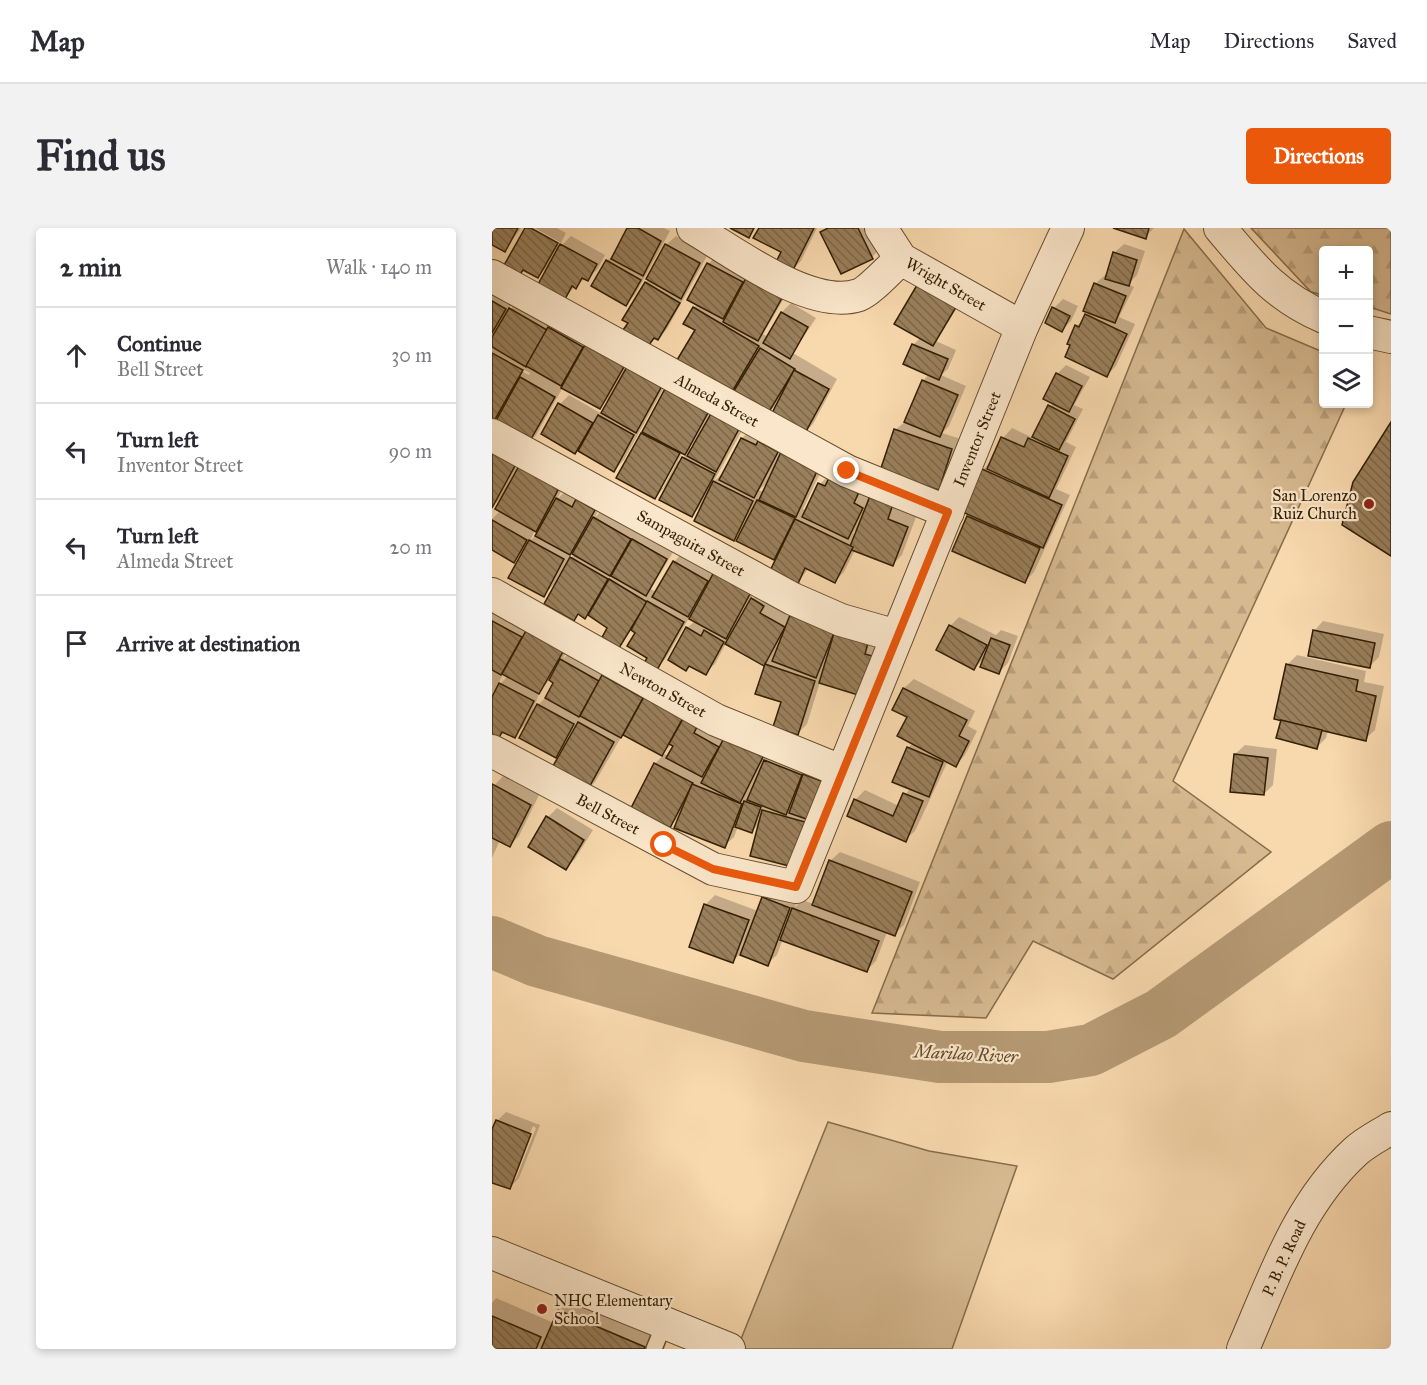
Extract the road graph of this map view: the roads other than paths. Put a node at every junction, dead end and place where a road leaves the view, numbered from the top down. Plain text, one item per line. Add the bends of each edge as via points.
1 (693, 228) edge
2 (882, 228) edge
3 (1068, 228) edge
4 (1220, 228) edge
5 (901, 258) junction
6 (492, 276) edge
7 (1319, 315) edge
8 (1022, 327) junction
9 (1373, 333) edge
10 (1391, 337) edge
11 (492, 435) edge
12 (948, 512) junction
13 (492, 594) edge
14 (897, 636) junction
15 (492, 752) edge
16 (841, 771) junction
17 (796, 887) joint
18 (1391, 1128) edge
19 (492, 1253) edge
20 (659, 1336) edge
21 (729, 1349) edge
22 (1243, 1349) edge

1 - 5 street via 798,290 831,299 861,295
2 - 5 street, Wright Street
3 - 8 street, Inventor Street
4 - 7 street via 1262,278 1297,306
5 - 8 street, Wright Street
6 - 12 street, Almeda Street via 847,471
8 - 12 street, Inventor Street
9 - 10 street
11 - 14 street, Sampaguita Street via 793,599 840,620
12 - 14 street, Inventor Street
13 - 16 street, Newton Street via 716,720
14 - 16 street, Inventor Street
15 - 17 street, Bell Street via 713,869
16 - 17 street, Inventor Street
18 - 22 street, P. B. P. Road via 1358,1150 1323,1187 1294,1231
19 - 20 street
20 - 21 street

